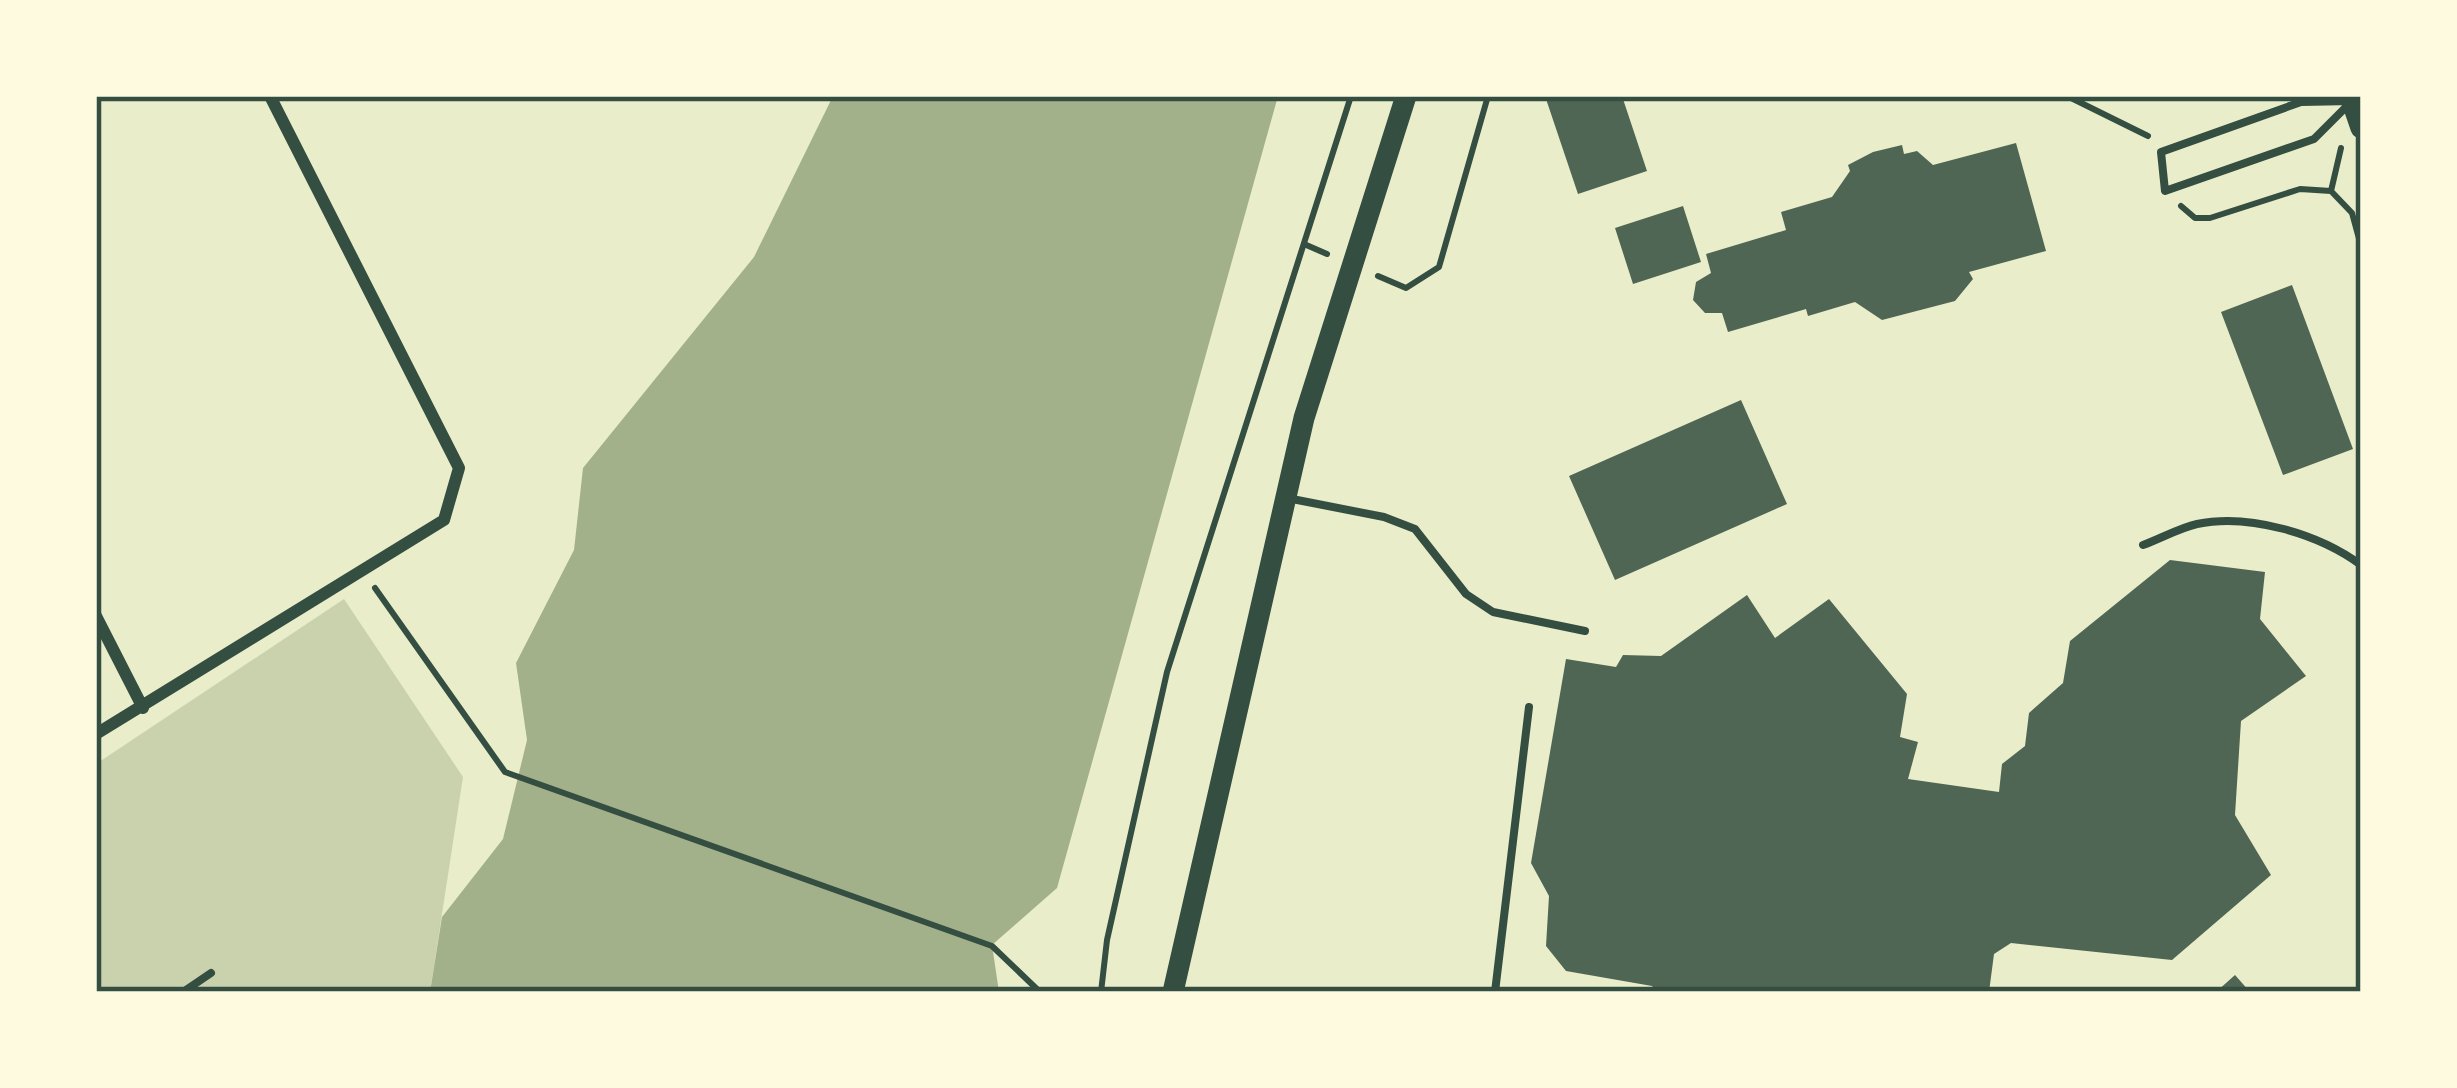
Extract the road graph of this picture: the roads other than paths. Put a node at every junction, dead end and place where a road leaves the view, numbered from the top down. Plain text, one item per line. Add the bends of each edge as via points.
1 (270, 96) edge
2 (1406, 96) edge
3 (2354, 98) edge
4 (2361, 128) edge
5 (1286, 498) junction
6 (2143, 545) dead end
7 (2361, 565) edge
8 (96, 616) edge
9 (1585, 631) dead end
10 (1529, 706) dead end
11 (143, 708) junction
12 (96, 734) edge
13 (211, 974) dead end
14 (183, 992) edge
15 (1173, 992) edge
16 (1495, 992) edge

1 - 11 street via 459,468 444,520
2 - 5 street
3 - 3 lane via 2301,102 2161,152 2165,191 2314,139
3 - 4 street
5 - 9 lane via 1415,529 1466,594 1493,612
5 - 15 street
6 - 7 lane via 2196,524 2239,522 2340,549
8 - 11 street
10 - 16 lane
11 - 12 street
13 - 14 lane

